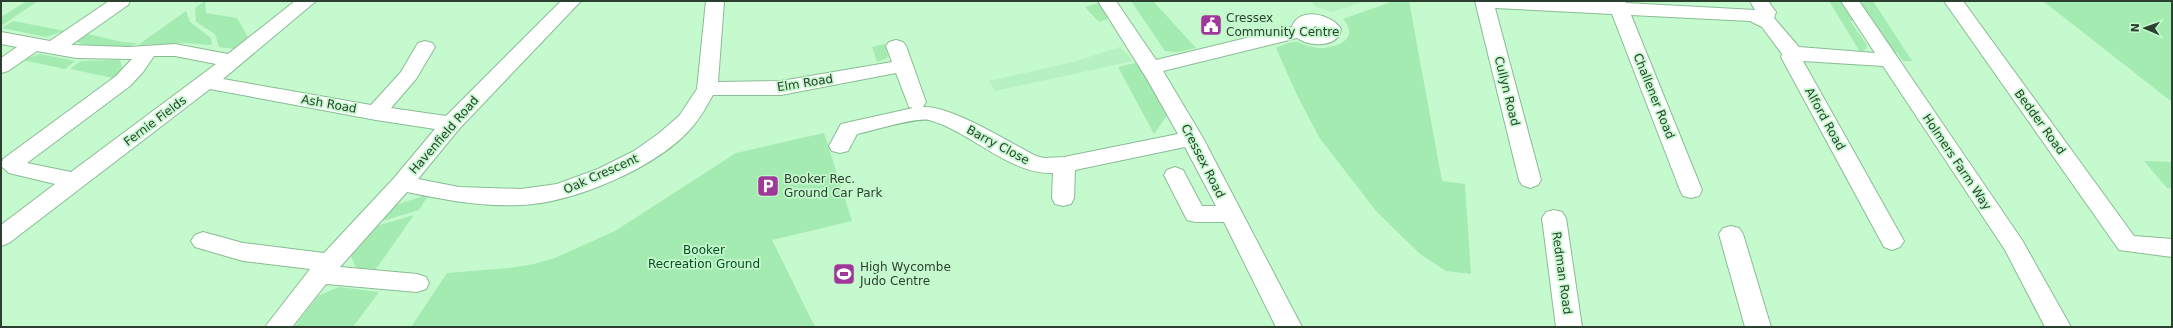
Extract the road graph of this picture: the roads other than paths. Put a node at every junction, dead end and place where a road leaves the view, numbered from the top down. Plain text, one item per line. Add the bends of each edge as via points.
1 (121, 1) edge
2 (307, 1) edge
3 (572, 1) edge
4 (715, 1) edge
5 (1107, 1) edge
6 (1850, 1) edge
7 (1953, 1) edge
8 (1484, 2) edge
9 (1618, 5) edge
10 (1762, 10) edge
11 (1301, 31) dead end
12 (1, 38) edge
13 (44, 46) junction
14 (896, 46) dead end
15 (425, 47) dead end
16 (148, 51) junction
17 (1792, 52) junction
18 (1888, 60) junction
19 (233, 61) junction
20 (902, 66) junction
21 (1, 67) edge
22 (1152, 67) junction
23 (206, 82) junction
24 (707, 89) junction
25 (916, 102) dead end
26 (376, 113) junction
27 (451, 124) junction
28 (1192, 138) junction
29 (840, 146) dead end
30 (1064, 165) junction
31 (1175, 174) dead end
32 (1530, 180) dead end
33 (75, 181) junction
34 (402, 182) junction
35 (1691, 190) dead end
36 (1063, 198) dead end
37 (1230, 214) junction
38 (1554, 218) dead end
39 (1731, 234) dead end
40 (1, 237) edge
41 (203, 241) dead end
42 (1892, 241) dead end
43 (2172, 248) edge
44 (325, 269) junction
45 (417, 283) dead end
46 (278, 327) edge
47 (1288, 327) edge
48 (1569, 327) edge
49 (1758, 327) edge
50 (2058, 327) edge

1 - 13 street
2 - 19 street, Fernie Fields
3 - 27 street, Havenfield Road
4 - 24 street, Oak Crescent
5 - 22 street, Cressex Road
6 - 18 street, Holmers Farm Way
7 - 43 street, Bedder Road via 2127,244
8 - 9 street
8 - 32 street, Cullyn Road
9 - 10 street via 1752,16
9 - 35 street, Challener Road
10 - 17 street, Alford Road via 1784,46
11 - 22 street
12 - 13 street
13 - 16 street via 76,52
13 - 21 street
14 - 20 street
15 - 26 street via 409,75
16 - 19 street via 175,50
16 - 33 street via 123,81 11,164 17,168
17 - 18 street
17 - 42 street, Alford Road via 1791,57
18 - 50 street, Holmers Farm Way via 2014,246
19 - 23 street, Fernie Fields
20 - 24 street, Elm Road via 781,88
20 - 25 street
22 - 28 street, Cressex Road
23 - 26 street, Ash Road
23 - 33 street, Fernie Fields
24 - 34 street, Oak Crescent via 686,121 642,156 606,174 560,192 521,196 459,195
26 - 27 street, Ash Road
27 - 34 street, Havenfield Road
28 - 30 street, Barry Close
28 - 37 street, Cressex Road
29 - 30 street, Barry Close via 849,129 930,113 958,124 1029,162 1044,166
30 - 36 street
31 - 37 street via 1195,214
33 - 40 street, Fernie Fields
34 - 44 street, Havenfield Road
37 - 47 street, Cressex Road
38 - 48 street, Redman Road
39 - 49 street
41 - 44 street
44 - 45 street
44 - 46 street, Havenfield Road

